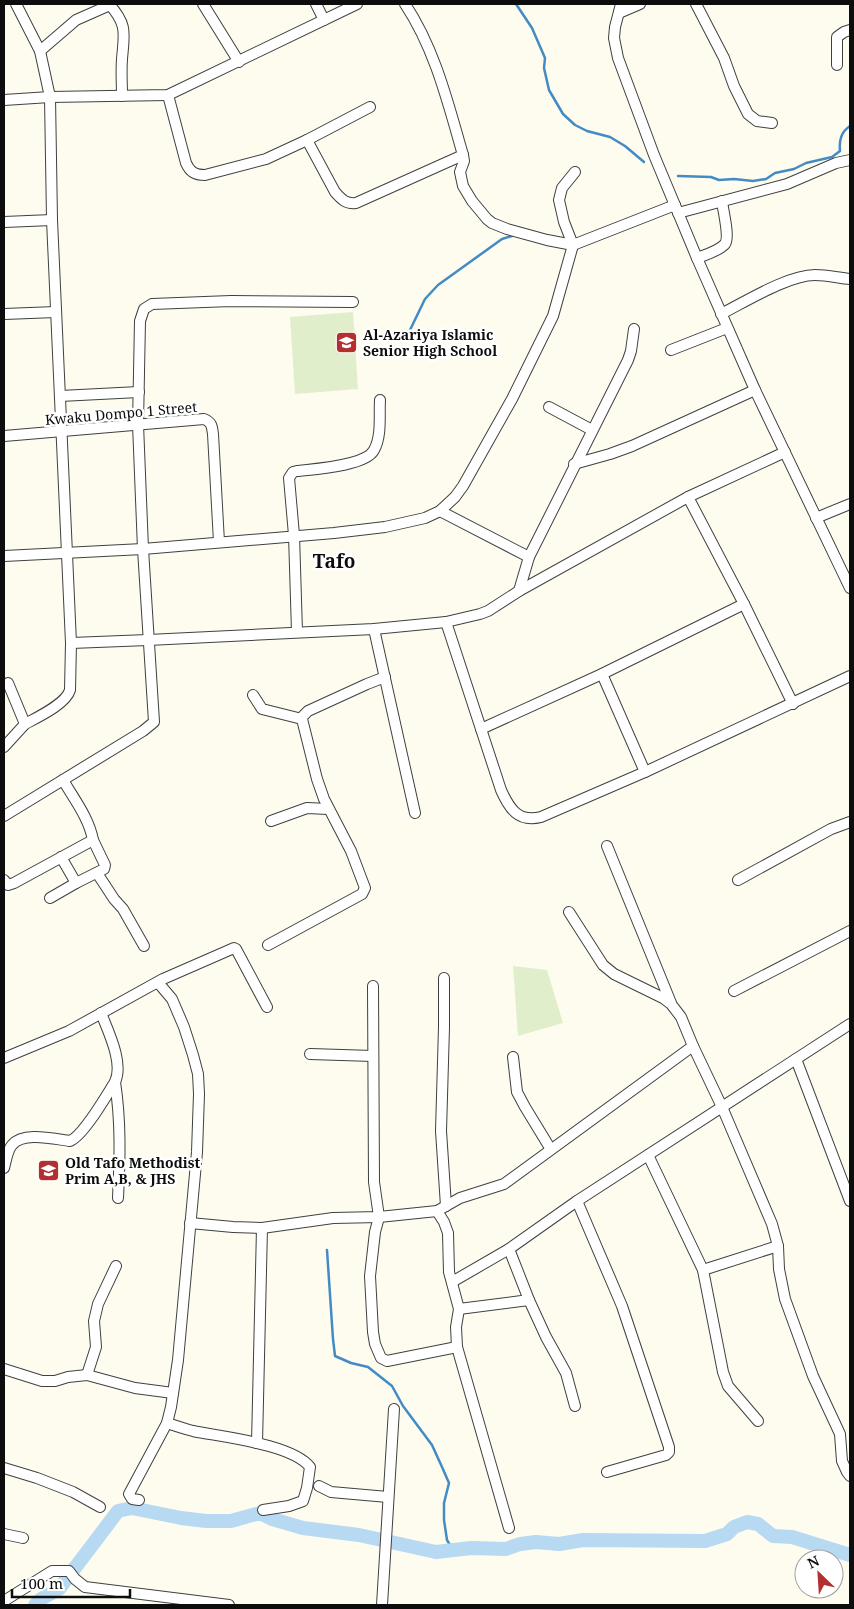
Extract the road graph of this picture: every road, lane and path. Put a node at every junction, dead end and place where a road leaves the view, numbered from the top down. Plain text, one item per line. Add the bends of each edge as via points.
1 (16, 4) edge
2 (110, 4) edge
3 (203, 4) edge
4 (316, 4) edge
5 (356, 4) edge
6 (405, 4) edge
7 (640, 4) edge
8 (696, 4) edge
9 (620, 8) edge
10 (324, 20) junction
11 (850, 30) edge
12 (40, 51) junction
13 (239, 62) junction
14 (837, 65) dead end
15 (168, 95) junction
16 (122, 96) junction
17 (50, 97) junction
18 (4, 100) edge
19 (370, 107) dead end
20 (772, 124) dead end
21 (307, 140) junction
22 (463, 155) junction
23 (850, 160) edge
24 (575, 172) dead end
25 (722, 201) junction
26 (677, 209) junction
27 (52, 220) junction
28 (4, 222) edge
29 (573, 245) junction
30 (697, 258) junction
31 (850, 280) edge
32 (353, 302) dead end
33 (56, 312) junction
34 (4, 314) edge
35 (721, 314) junction
36 (727, 328) junction
37 (634, 330) dead end
38 (672, 350) dead end
39 (755, 390) junction
40 (138, 392) junction
41 (60, 396) junction
42 (380, 400) dead end
43 (549, 407) dead end
44 (138, 424) junction
45 (592, 430) junction
46 (61, 432) junction
47 (4, 436) edge
48 (785, 452) junction
49 (574, 464) junction
50 (688, 498) junction
51 (850, 504) edge
52 (440, 511) junction
53 (816, 518) junction
54 (294, 535) junction
55 (219, 542) junction
56 (143, 549) junction
57 (67, 552) junction
58 (4, 556) edge
59 (529, 557) junction
60 (850, 588) edge
61 (519, 591) junction
62 (744, 604) junction
63 (446, 622) junction
64 (374, 629) junction
65 (296, 632) junction
66 (148, 640) junction
67 (71, 643) junction
68 (602, 674) junction
69 (850, 676) edge
70 (385, 677) junction
71 (8, 684) dead end
72 (253, 695) dead end
73 (793, 704) junction
74 (302, 719) junction
75 (26, 724) junction
76 (481, 729) junction
77 (4, 747) edge
78 (645, 772) junction
79 (64, 780) junction
80 (328, 809) junction
81 (415, 813) dead end
82 (4, 816) edge
83 (271, 821) dead end
84 (850, 822) edge
85 (93, 840) junction
86 (607, 846) dead end
87 (62, 857) junction
88 (97, 873) junction
89 (738, 880) dead end
90 (76, 883) junction
91 (5, 884) edge
92 (50, 898) dead end
93 (569, 912) dead end
94 (850, 931) edge
95 (268, 945) dead end
96 (144, 946) dead end
97 (444, 978) dead end
98 (157, 983) junction
99 (373, 986) dead end
100 (734, 991) dead end
101 (671, 1004) junction
102 (268, 1007) dead end
103 (101, 1013) junction
104 (850, 1024) edge
105 (693, 1046) junction
106 (310, 1054) dead end
107 (373, 1056) junction
108 (513, 1057) dead end
109 (4, 1058) edge
110 (796, 1059) junction
111 (115, 1082) junction
112 (722, 1107) junction
113 (550, 1148) junction
114 (648, 1155) junction
115 (4, 1168) edge
116 (118, 1198) dead end
117 (577, 1201) junction
118 (850, 1201) edge
119 (442, 1208) junction
120 (379, 1216) junction
121 (190, 1223) junction
122 (262, 1228) junction
123 (778, 1246) junction
124 (509, 1249) junction
125 (116, 1266) dead end
126 (703, 1270) junction
127 (452, 1282) junction
128 (529, 1300) junction
129 (459, 1309) junction
130 (457, 1347) junction
131 (4, 1369) edge
132 (87, 1375) junction
133 (173, 1393) junction
134 (575, 1406) dead end
135 (394, 1409) dead end
136 (758, 1421) dead end
137 (167, 1423) junction
138 (257, 1443) junction
139 (4, 1468) edge
140 (607, 1472) dead end
141 (850, 1476) edge
142 (319, 1486) dead end
143 (388, 1497) junction
144 (140, 1500) dead end
145 (100, 1507) dead end
146 (263, 1510) dead end
147 (509, 1528) dead end
148 (4, 1534) edge
149 (23, 1538) dead end
150 (4, 1601) edge
151 (229, 1605) edge
152 (382, 1605) edge

1 - 12 street
2 - 12 street via 76,20
2 - 16 street via 125,32
3 - 13 street
4 - 10 street
5 - 10 street
6 - 22 street via 427,43
7 - 9 street
8 - 20 street via 748,114 756,121
9 - 26 street via 614,38 618,58
10 - 13 street
11 - 14 street via 837,37
12 - 17 street
13 - 15 street
15 - 16 street
15 - 21 street via 186,164 198,175 266,159
16 - 17 street
17 - 18 street
17 - 27 street
19 - 21 street
21 - 22 street via 335,192 349,204
22 - 29 street via 462,181 486,219 513,231
23 - 25 street via 787,184
24 - 29 street via 562,188 559,200
25 - 26 street
25 - 30 street via 725,244
26 - 29 street
26 - 30 street
27 - 28 street
27 - 33 street
29 - 52 street via 553,316 534,355 463,486
30 - 35 street
31 - 35 street via 814,275 798,278
32 - 40 street via 152,304 144,309 140,321
33 - 34 street
33 - 41 street
35 - 36 street
36 - 38 street
36 - 39 street
37 - 45 street via 628,360
39 - 48 street
39 - 49 street via 632,446
40 - 41 street
40 - 44 street
41 - 46 street
42 - 54 street via 378,432 372,454 345,465 297,471 290,475
43 - 45 street
44 - 46 street, Kwaku Dompo 1 Street
44 - 55 street, Kwaku Dompo 1 Street via 204,420 211,423
44 - 56 street
45 - 49 street
46 - 47 street, Kwaku Dompo 1 Street
46 - 57 street
48 - 50 street
48 - 53 street
49 - 59 street
50 - 61 street
50 - 62 street
51 - 53 street
52 - 54 street via 385,527
52 - 59 street
53 - 60 street
54 - 55 street
54 - 65 street
55 - 56 street
56 - 57 street
56 - 66 street
57 - 58 street
57 - 67 street
59 - 61 street
61 - 63 street via 480,614
62 - 68 street
62 - 73 street
63 - 64 street
63 - 76 street
64 - 65 street
64 - 70 street
65 - 66 street
66 - 67 street
66 - 79 street via 154,722
67 - 75 street via 69,694
68 - 76 street
68 - 78 street
69 - 73 street
70 - 74 street via 308,711
70 - 81 street
71 - 75 street
72 - 74 street via 262,709
73 - 78 street
74 - 80 street
75 - 77 street
76 - 78 street via 510,809 529,818 541,817
79 - 82 street
79 - 85 street via 91,830
80 - 83 street via 307,808
80 - 95 street via 351,851 365,891
84 - 89 street via 830,829
85 - 87 street
85 - 88 street via 105,865
86 - 101 street
87 - 90 street
87 - 91 street
88 - 90 street
88 - 96 street
90 - 92 street
93 - 101 street via 603,965
94 - 100 street
97 - 119 street
98 - 102 street via 232,948 236,949
98 - 103 street
98 - 121 street via 172,999 198,1074 197,1152
99 - 107 street
101 - 105 street via 681,1017
103 - 109 street
103 - 111 street via 114,1046 118,1074
104 - 110 street
105 - 112 street
105 - 113 street
106 - 107 street
107 - 120 street via 374,1182
108 - 113 street via 517,1092
110 - 112 street
110 - 118 street
111 - 115 street via 74,1139 27,1136 19,1139 12,1145
111 - 116 street via 120,1111
112 - 114 street
112 - 123 street via 772,1224
113 - 119 street via 504,1184 460,1198
114 - 117 street
114 - 126 street
117 - 124 street
117 - 140 street via 622,1306 669,1448 666,1456
119 - 120 street
119 - 127 street
120 - 122 street via 333,1218
120 - 130 street via 374,1232 370,1276 372,1332 381,1358 387,1361
121 - 122 street
121 - 133 street
122 - 138 street
123 - 126 street
123 - 141 street via 785,1299 813,1376 840,1434 842,1461
124 - 127 street
124 - 128 street
125 - 132 street via 98,1304 94,1321 96,1347
126 - 136 street via 728,1386
127 - 129 street
128 - 129 street
128 - 134 street via 566,1373
129 - 130 street
130 - 147 street
131 - 132 street via 42,1381
132 - 133 street via 135,1388
133 - 137 street
135 - 143 street
137 - 138 street
137 - 144 street via 129,1494 132,1499
138 - 146 street via 291,1454 310,1467 303,1501
139 - 145 street via 73,1492
142 - 143 street via 331,1492
143 - 152 street
148 - 149 street
150 - 151 street via 52,1572 72,1575 85,1587

